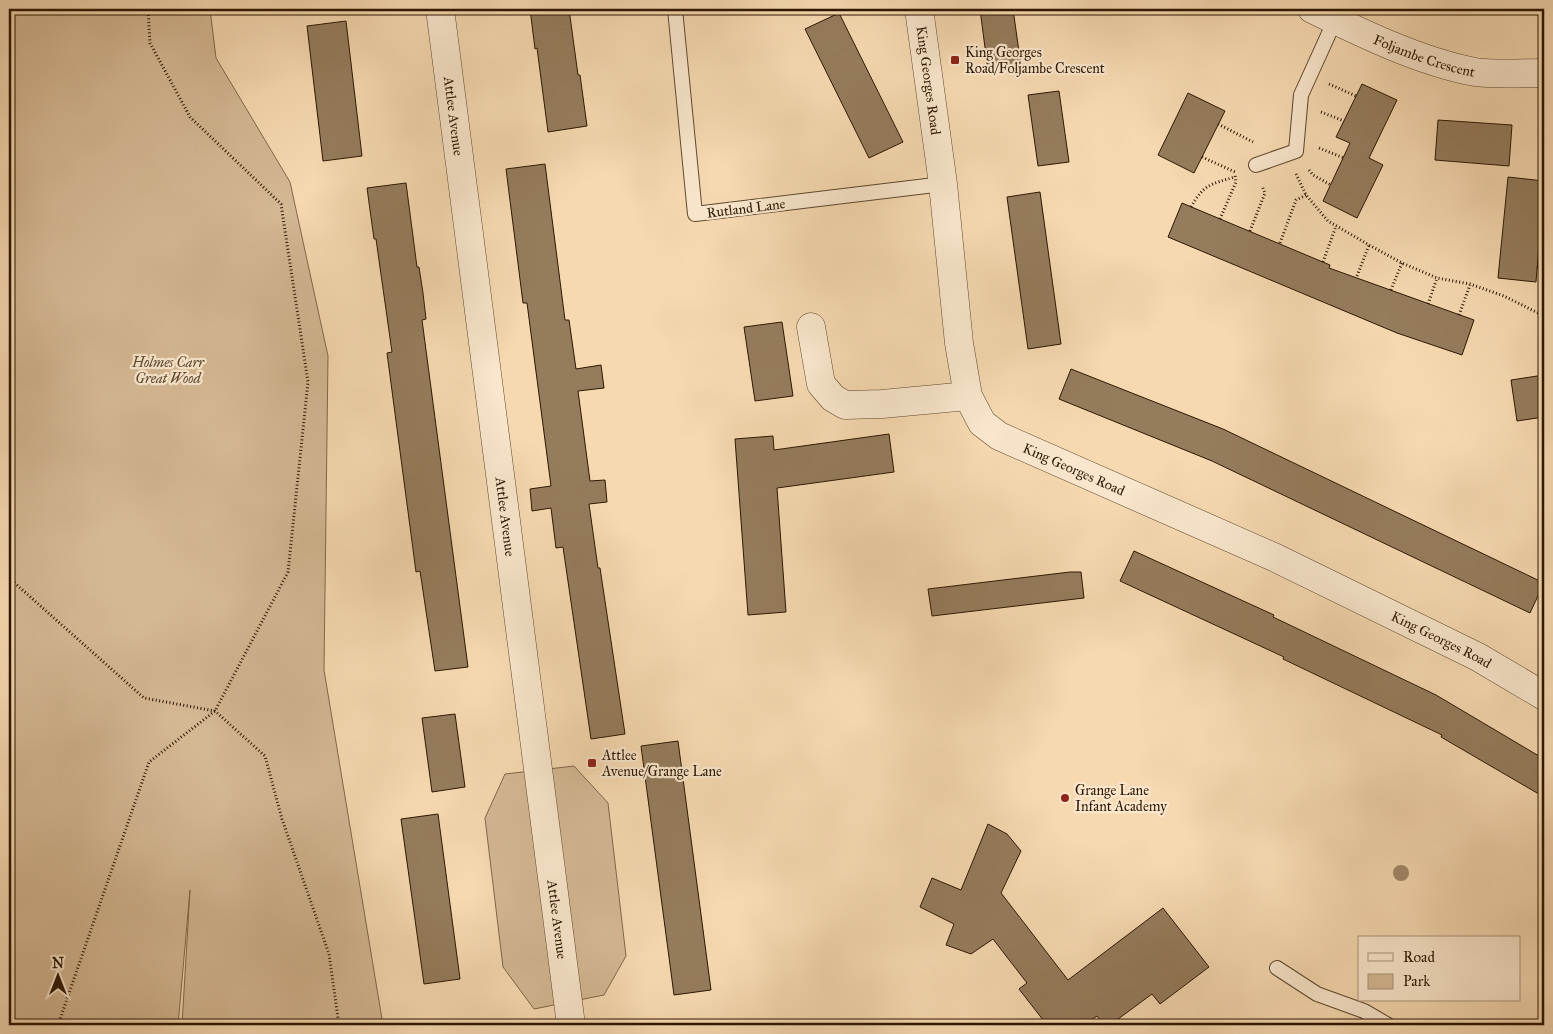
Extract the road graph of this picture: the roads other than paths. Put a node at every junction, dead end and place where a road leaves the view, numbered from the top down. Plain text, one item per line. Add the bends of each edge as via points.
1 (440, 9) edge
2 (676, 9) edge
3 (919, 9) edge
4 (1323, 14) edge
5 (1544, 73) edge
6 (1262, 162) road end
7 (943, 184) junction
8 (811, 327) dead end
9 (968, 396) junction
10 (1544, 696) edge
11 (1277, 968) dead end
12 (571, 1025) edge
13 (1388, 1025) edge

1 - 12 street, Attlee Avenue
2 - 7 lane, Rutland Lane via 695,214
3 - 7 street, King Georges Road
4 - 5 street, Foljambe Crescent via 1362,34 1431,60 1476,72
4 - 6 lane via 1310,75 1301,95 1296,151
7 - 9 street, King Georges Road via 959,343
8 - 9 street via 821,384 832,398 845,405
9 - 10 street, King Georges Road via 982,423 998,436 1276,558 1478,656
11 - 13 lane via 1317,994 1364,1011

